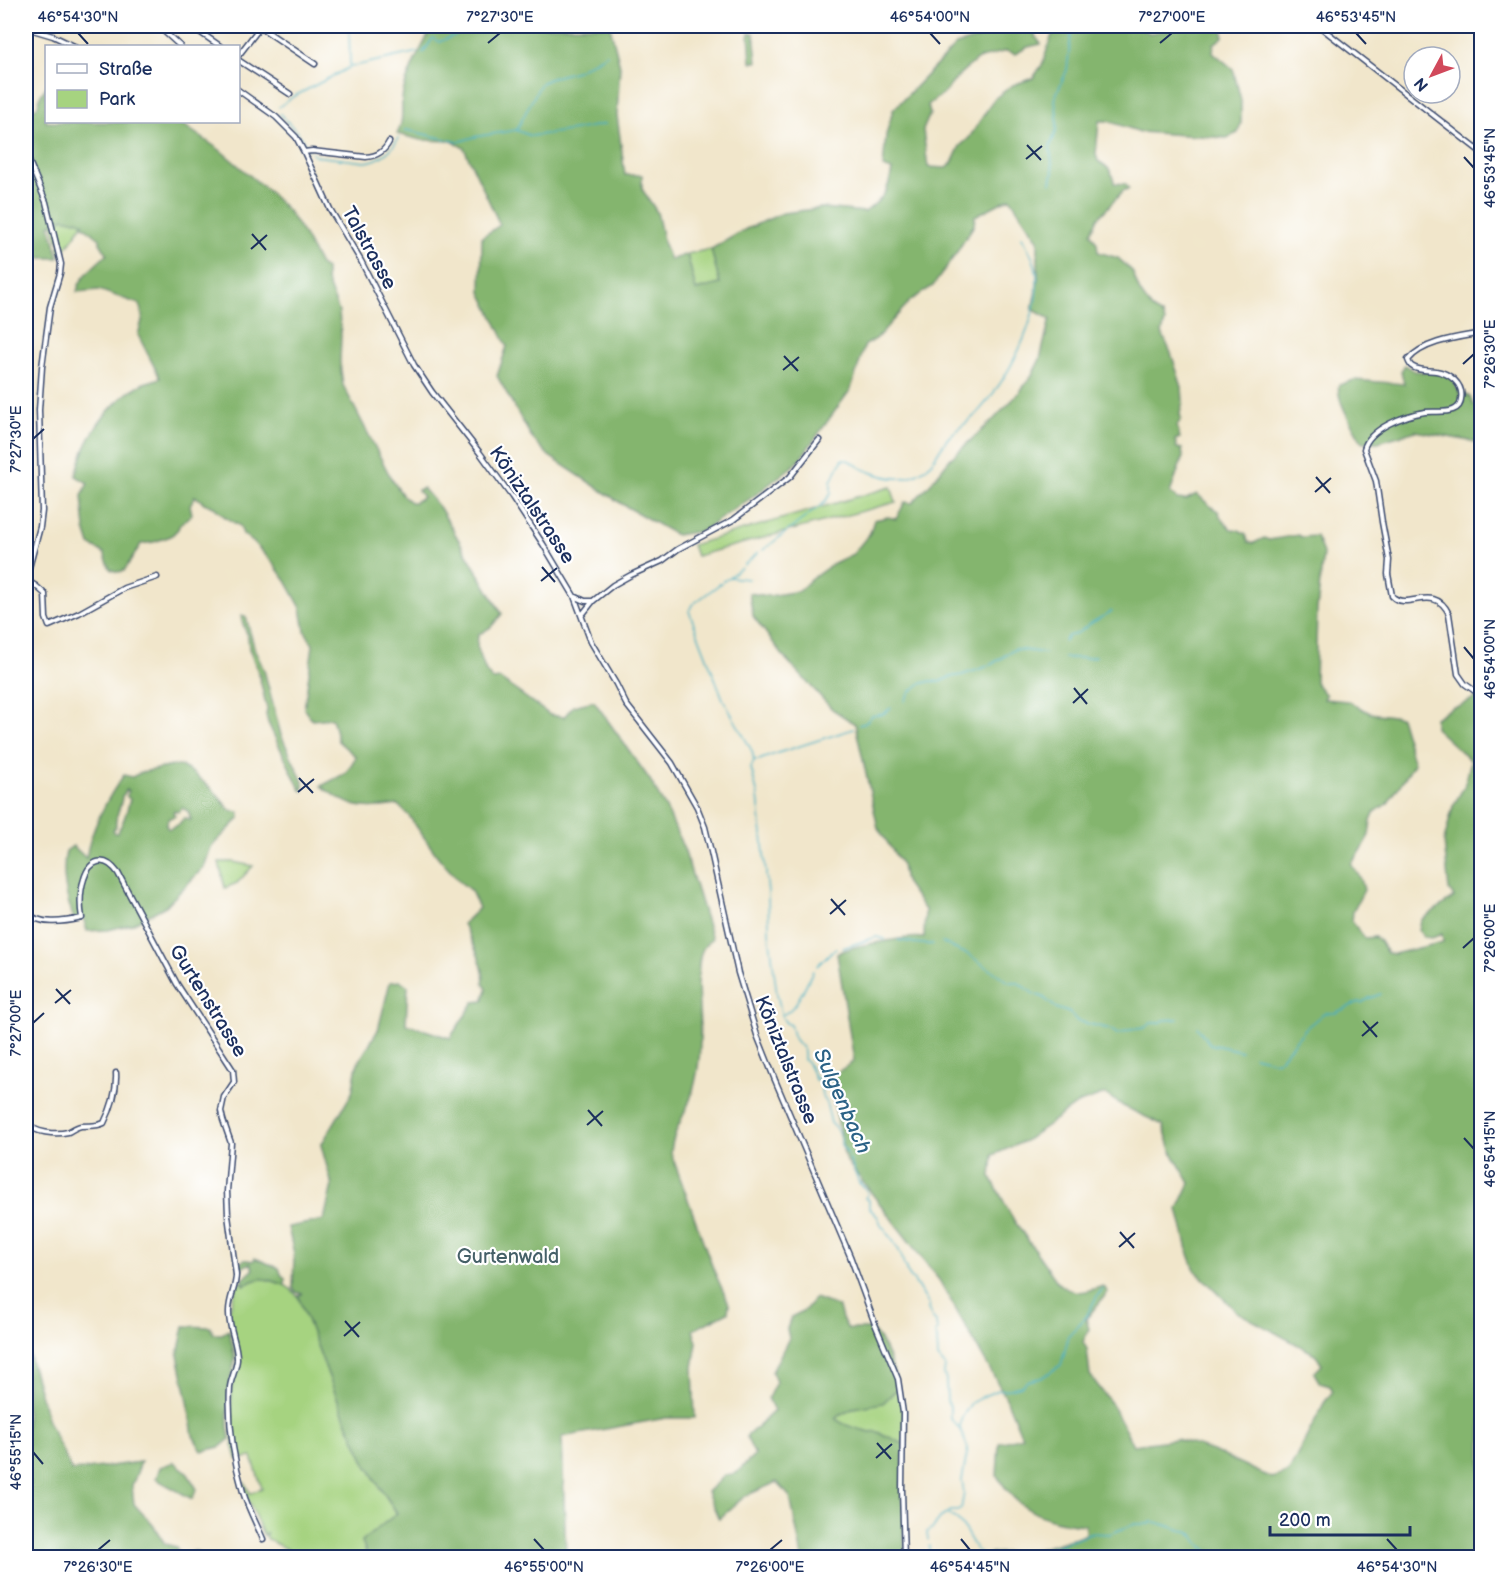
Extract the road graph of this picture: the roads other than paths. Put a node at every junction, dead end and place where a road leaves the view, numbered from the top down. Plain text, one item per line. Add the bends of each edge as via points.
1 (158, 26) edge
2 (191, 26) edge
3 (261, 26) edge
4 (1319, 26) edge
5 (26, 28) edge
6 (72, 45) edge
7 (179, 45) edge
8 (219, 45) edge
9 (240, 55) edge
10 (240, 59) edge
11 (315, 64) dead end
12 (240, 91) edge
13 (290, 94) dead end
14 (389, 142) dead end
15 (308, 151) junction
16 (1482, 153) edge
17 (26, 154) edge
18 (1482, 333) edge
19 (464, 432) joint
20 (819, 440) dead end
21 (157, 577) dead end
22 (26, 580) edge
23 (574, 596) junction
24 (593, 601) junction
25 (582, 616) junction
26 (1482, 696) edge
27 (26, 912) edge
28 (26, 923) edge
29 (26, 951) edge
30 (26, 1041) edge
31 (116, 1072) dead end
32 (26, 1082) edge
33 (26, 1102) edge
34 (263, 1539) dead end
35 (904, 1557) edge

1 - 7 street
2 - 8 street
3 - 9 street
3 - 11 street
4 - 16 street
5 - 6 street
10 - 13 street
12 - 15 street, Talstrasse via 284,123
14 - 15 street via 373,156
15 - 19 street, Talstrasse via 330,209 414,365
17 - 22 street via 46,202 61,264 41,375 42,511
18 - 26 street via 1435,344 1409,358 1415,368 1439,371 1454,379 1461,393 1458,407 1393,421 1372,435 1364,448 1376,481 1392,596 1400,602 1433,599 1445,606 1458,674
19 - 23 street, Köniztalstrasse via 512,497
20 - 24 street via 790,477 733,520 613,585
21 - 22 street via 124,588 49,626 45,594
23 - 24 street
23 - 25 street, Köniztalstrasse
24 - 25 street
25 - 35 street, Köniztalstrasse via 591,642 626,704 665,754 697,807 757,1035 898,1379 903,1413
27 - 34 street, Gurtenstrasse via 44,921 82,918 82,885 88,870 99,861 112,865 177,984 233,1070 234,1082 221,1111 231,1143 227,1191 236,1275 228,1308 237,1358 230,1383 229,1426 244,1494
28 - 29 street
30 - 32 street
31 - 33 street via 111,1108 104,1123 97,1126 80,1126 59,1133 33,1129 27,1123

